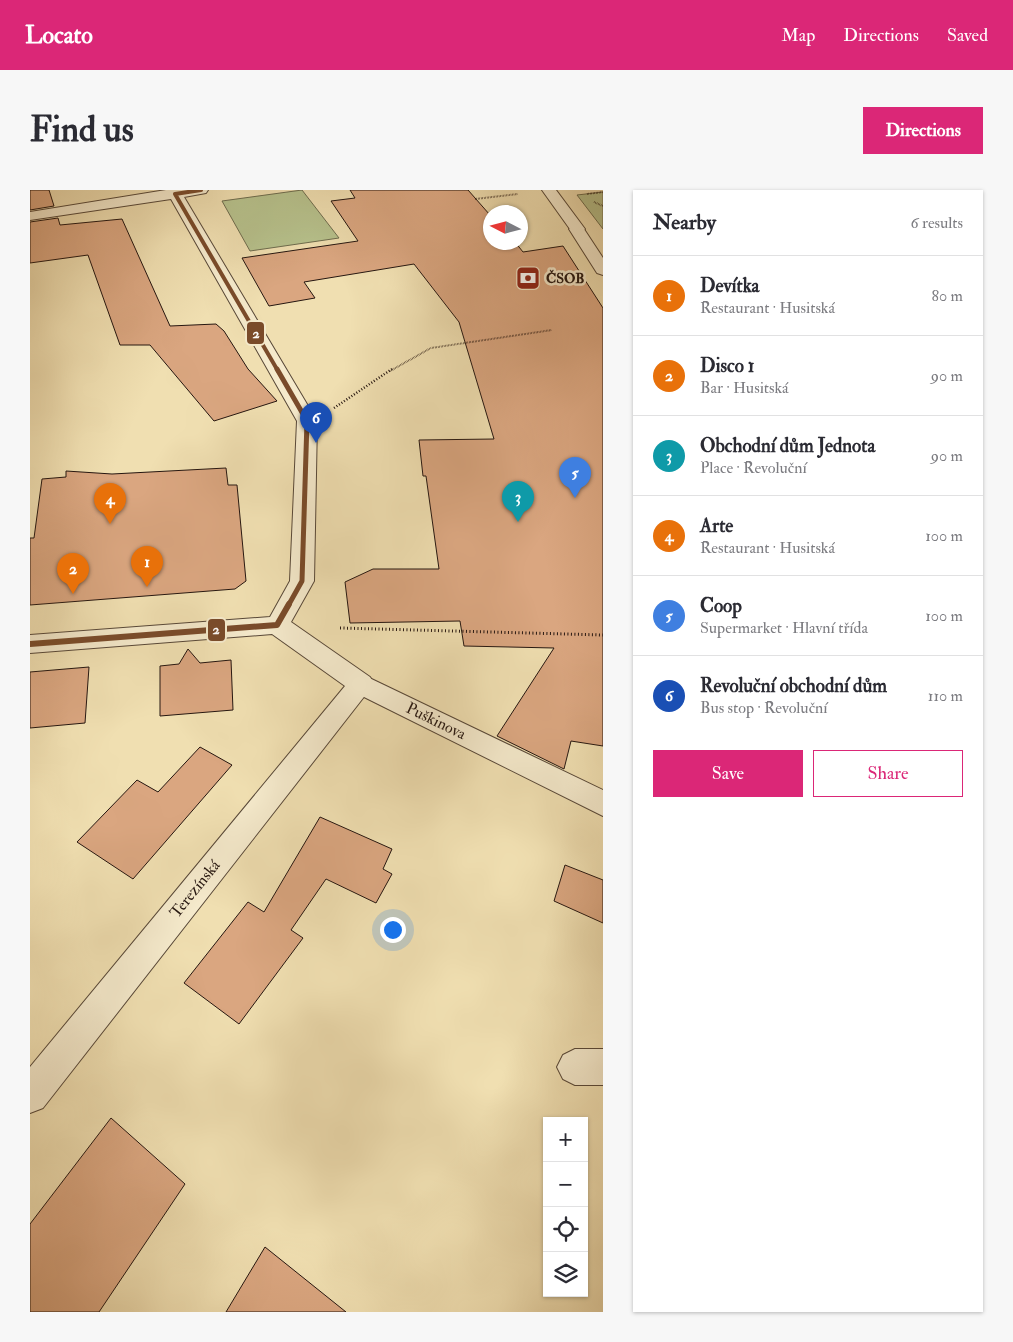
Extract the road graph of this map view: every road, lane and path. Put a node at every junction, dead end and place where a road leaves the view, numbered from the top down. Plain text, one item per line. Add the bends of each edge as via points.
1 (201, 190) edge
2 (549, 190) edge
3 (174, 192) edge
4 (603, 192) edge
5 (518, 194) dead end
6 (586, 194) dead end
7 (475, 199) dead end
8 (30, 216) edge
9 (603, 270) edge
10 (552, 330) dead end
11 (327, 412) dead end
12 (277, 625) junction
13 (603, 635) edge
14 (30, 644) edge
15 (361, 684) junction
16 (603, 804) edge
17 (30, 1095) edge

1 - 3 street
2 - 9 street
3 - 8 street
3 - 12 street via 307,421 302,581
4 - 6 path
5 - 7 path
10 - 11 path via 431,348 404,361
12 - 13 path
12 - 14 street
12 - 15 street, Puškinova
15 - 16 street, Puškinova
15 - 17 street, Terezínská

